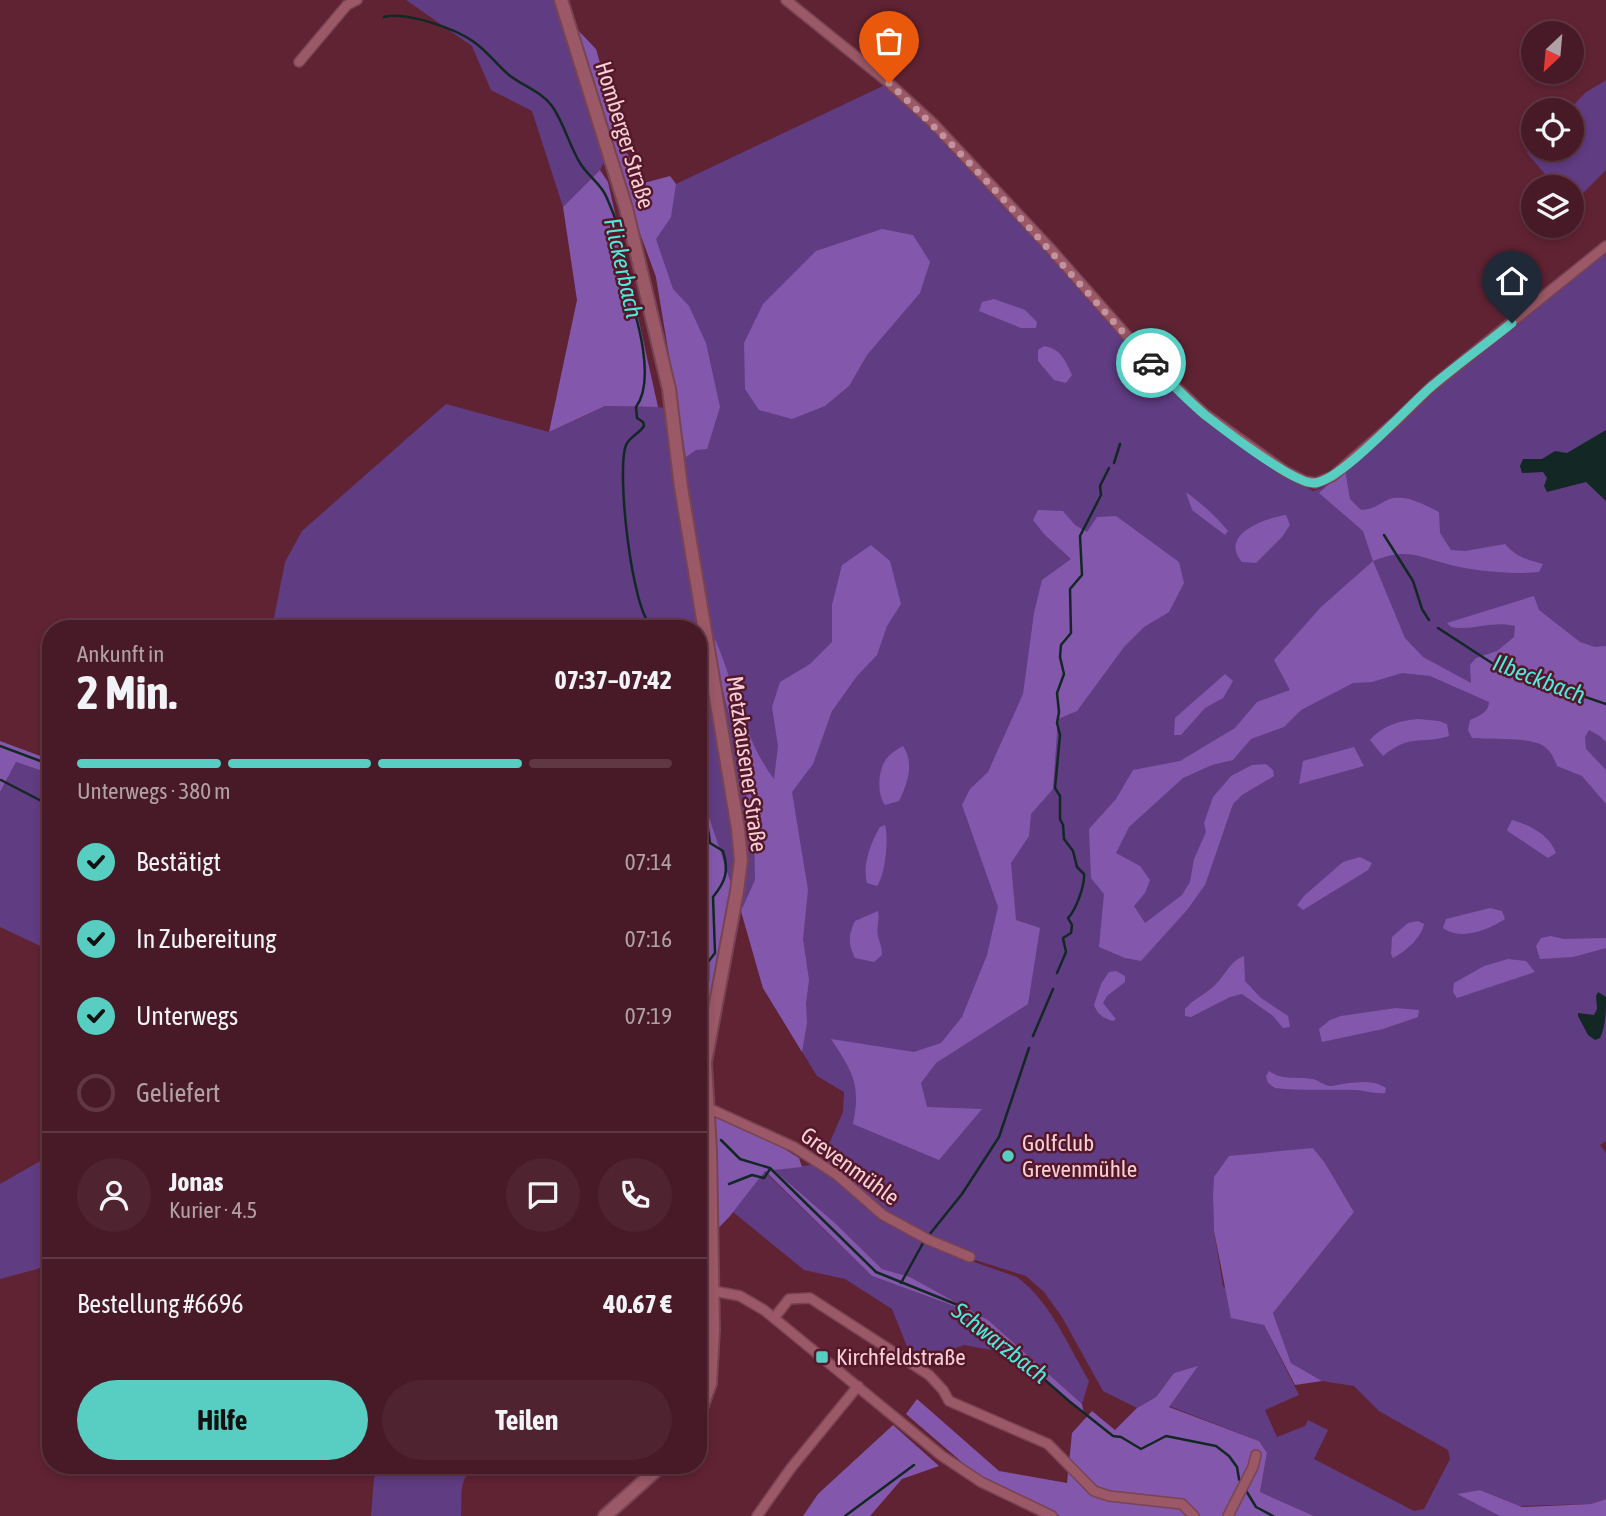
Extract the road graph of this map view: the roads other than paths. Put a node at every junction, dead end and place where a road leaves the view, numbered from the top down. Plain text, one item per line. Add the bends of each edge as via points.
1 (356, 0) edge
2 (561, 0) edge
3 (786, 0) edge
4 (299, 62) dead end
5 (1606, 246) edge
6 (645, 284) joint
7 (703, 620) edge
8 (707, 643) edge
9 (707, 1051) edge
10 (707, 1107) edge
11 (707, 1130) edge
12 (970, 1257) dead end
13 (714, 1291) junction
14 (774, 1318) junction
15 (858, 1386) junction
16 (707, 1391) edge
17 (1256, 1455) dead end
18 (652, 1474) edge
19 (605, 1516) edge
20 (757, 1516) edge
21 (1052, 1516) edge
22 (1194, 1516) edge
23 (1228, 1516) edge

1 - 4 street
2 - 6 main road, Homberger Straße
3 - 5 street via 934,124 1144,355 1205,415 1304,481 1316,483 1333,476 1431,387
6 - 7 main road, Metzkausener Straße via 669,389
8 - 9 main road, Metzkausener Straße via 740,860
10 - 12 street, Grevenmühle via 794,1147 837,1175 883,1215
11 - 13 main road, Metzkausener Straße
13 - 14 street via 740,1296
13 - 16 main road, Metzkausener Straße
14 - 15 street
14 - 22 street via 789,1299 810,1298 929,1375 949,1401 1048,1444 1094,1491 1182,1504
15 - 20 street
15 - 21 street via 952,1463
17 - 23 street
18 - 19 main road

